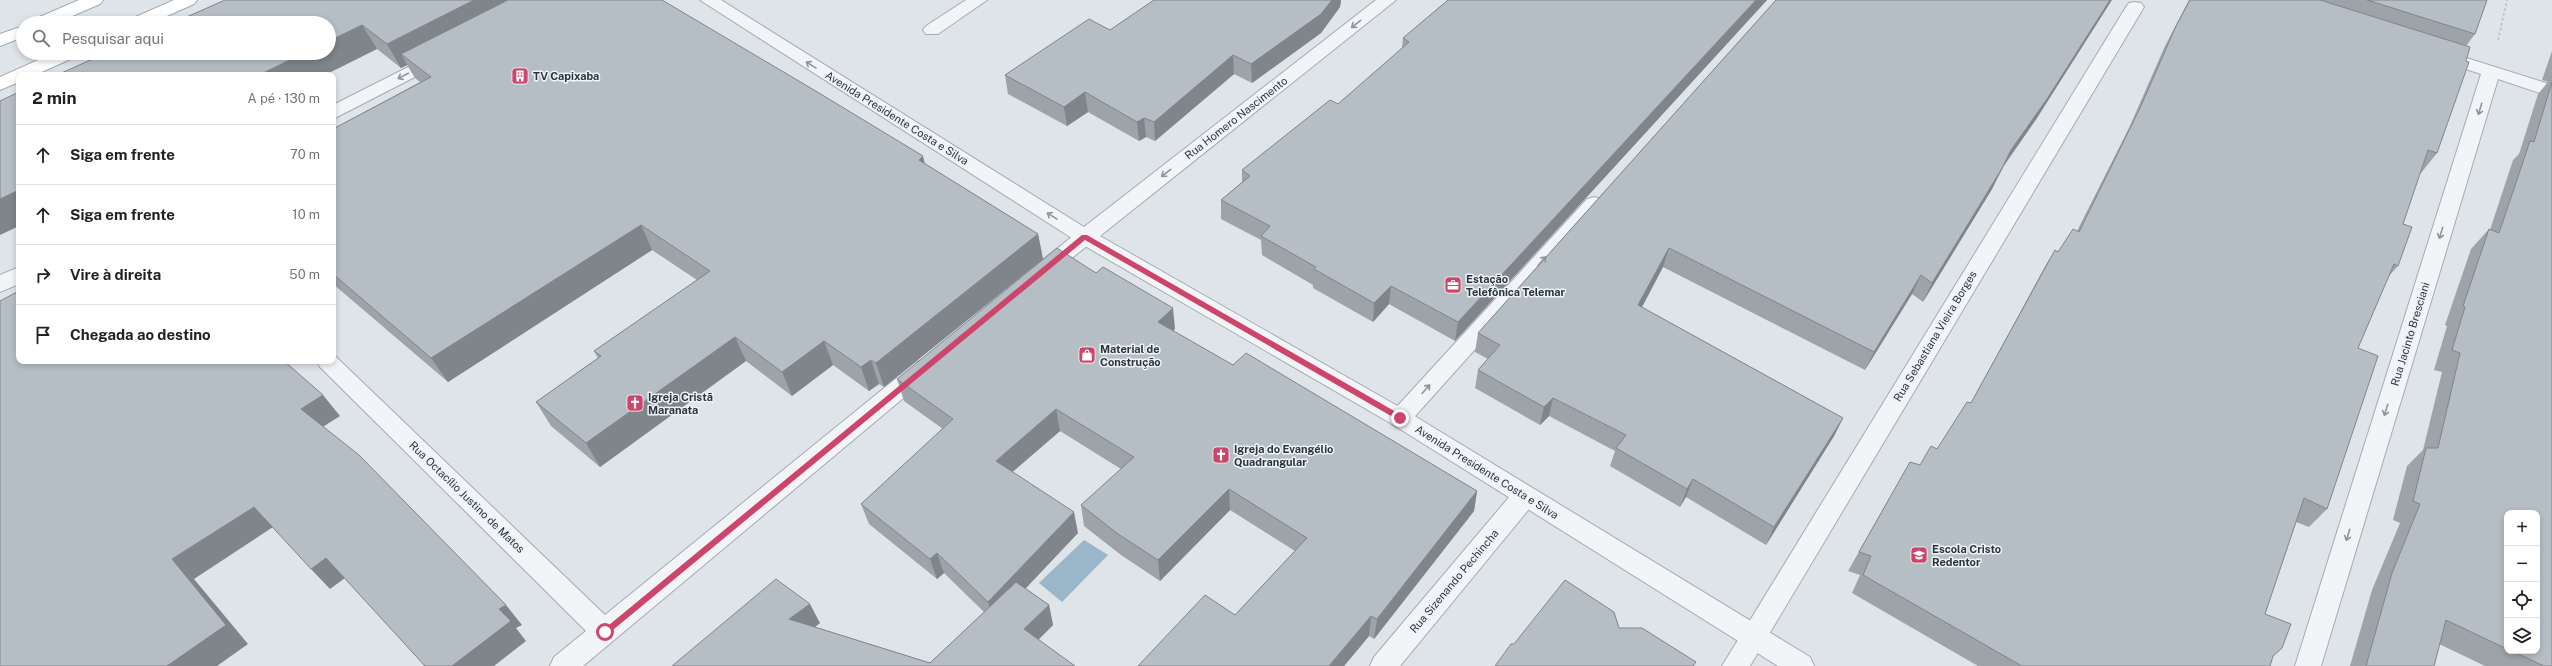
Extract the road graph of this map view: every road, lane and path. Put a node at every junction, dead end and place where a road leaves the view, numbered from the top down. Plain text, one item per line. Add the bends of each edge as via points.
1 (94, 0) edge
2 (188, 0) edge
3 (709, 0) edge
4 (978, 0) edge
5 (1387, 0) edge
6 (2508, 0) edge
7 (2136, 7) dead end
8 (57, 16) edge
9 (153, 16) edge
10 (932, 30) dead end
11 (16, 34) edge
12 (0, 41) edge
13 (2425, 50) edge
14 (452, 51) edge
15 (53, 60) edge
16 (2491, 71) junction
17 (26, 72) edge
18 (16, 76) edge
19 (0, 84) edge
20 (2552, 91) edge
21 (336, 111) edge
22 (1608, 188) edge
23 (1085, 237) junction
24 (16, 276) edge
25 (0, 284) edge
26 (1025, 285) edge
27 (940, 355) edge
28 (331, 364) edge
29 (1400, 418) junction
30 (1525, 496) junction
31 (605, 632) junction
32 (1752, 637) junction
33 (563, 666) edge
34 (1383, 666) edge
35 (1735, 666) edge
36 (1801, 666) edge
37 (2308, 666) edge

1 - 8 main road
2 - 9 main road
23 -> 3 street, Avenida Presidente Costa e Silva
4 - 10 street
5 -> 23 street, Rua Homero Nascimento
6 - 16 path
7 - 32 street, Rua Sebastiana Vieira Borges
11 - 12 main road
13 - 16 street
14 -> 21 street
15 - 17 main road
16 - 20 street
16 -> 37 street, Rua Jacinto Bresciani
18 - 19 main road
29 -> 22 street
23 - 26 street
23 - 29 street, Avenida Presidente Costa e Silva
24 - 25 street
27 - 31 street
28 - 31 street, Rua Octacílio Justino de Matos
29 - 30 street, Avenida Presidente Costa e Silva
30 - 32 street, Avenida Presidente Costa e Silva
30 - 34 street, Rua Sizenando Pechincha
31 - 33 street
32 - 35 street, Rua Sebastiana Vieira Borges
32 - 36 street, Avenida Presidente Costa e Silva

